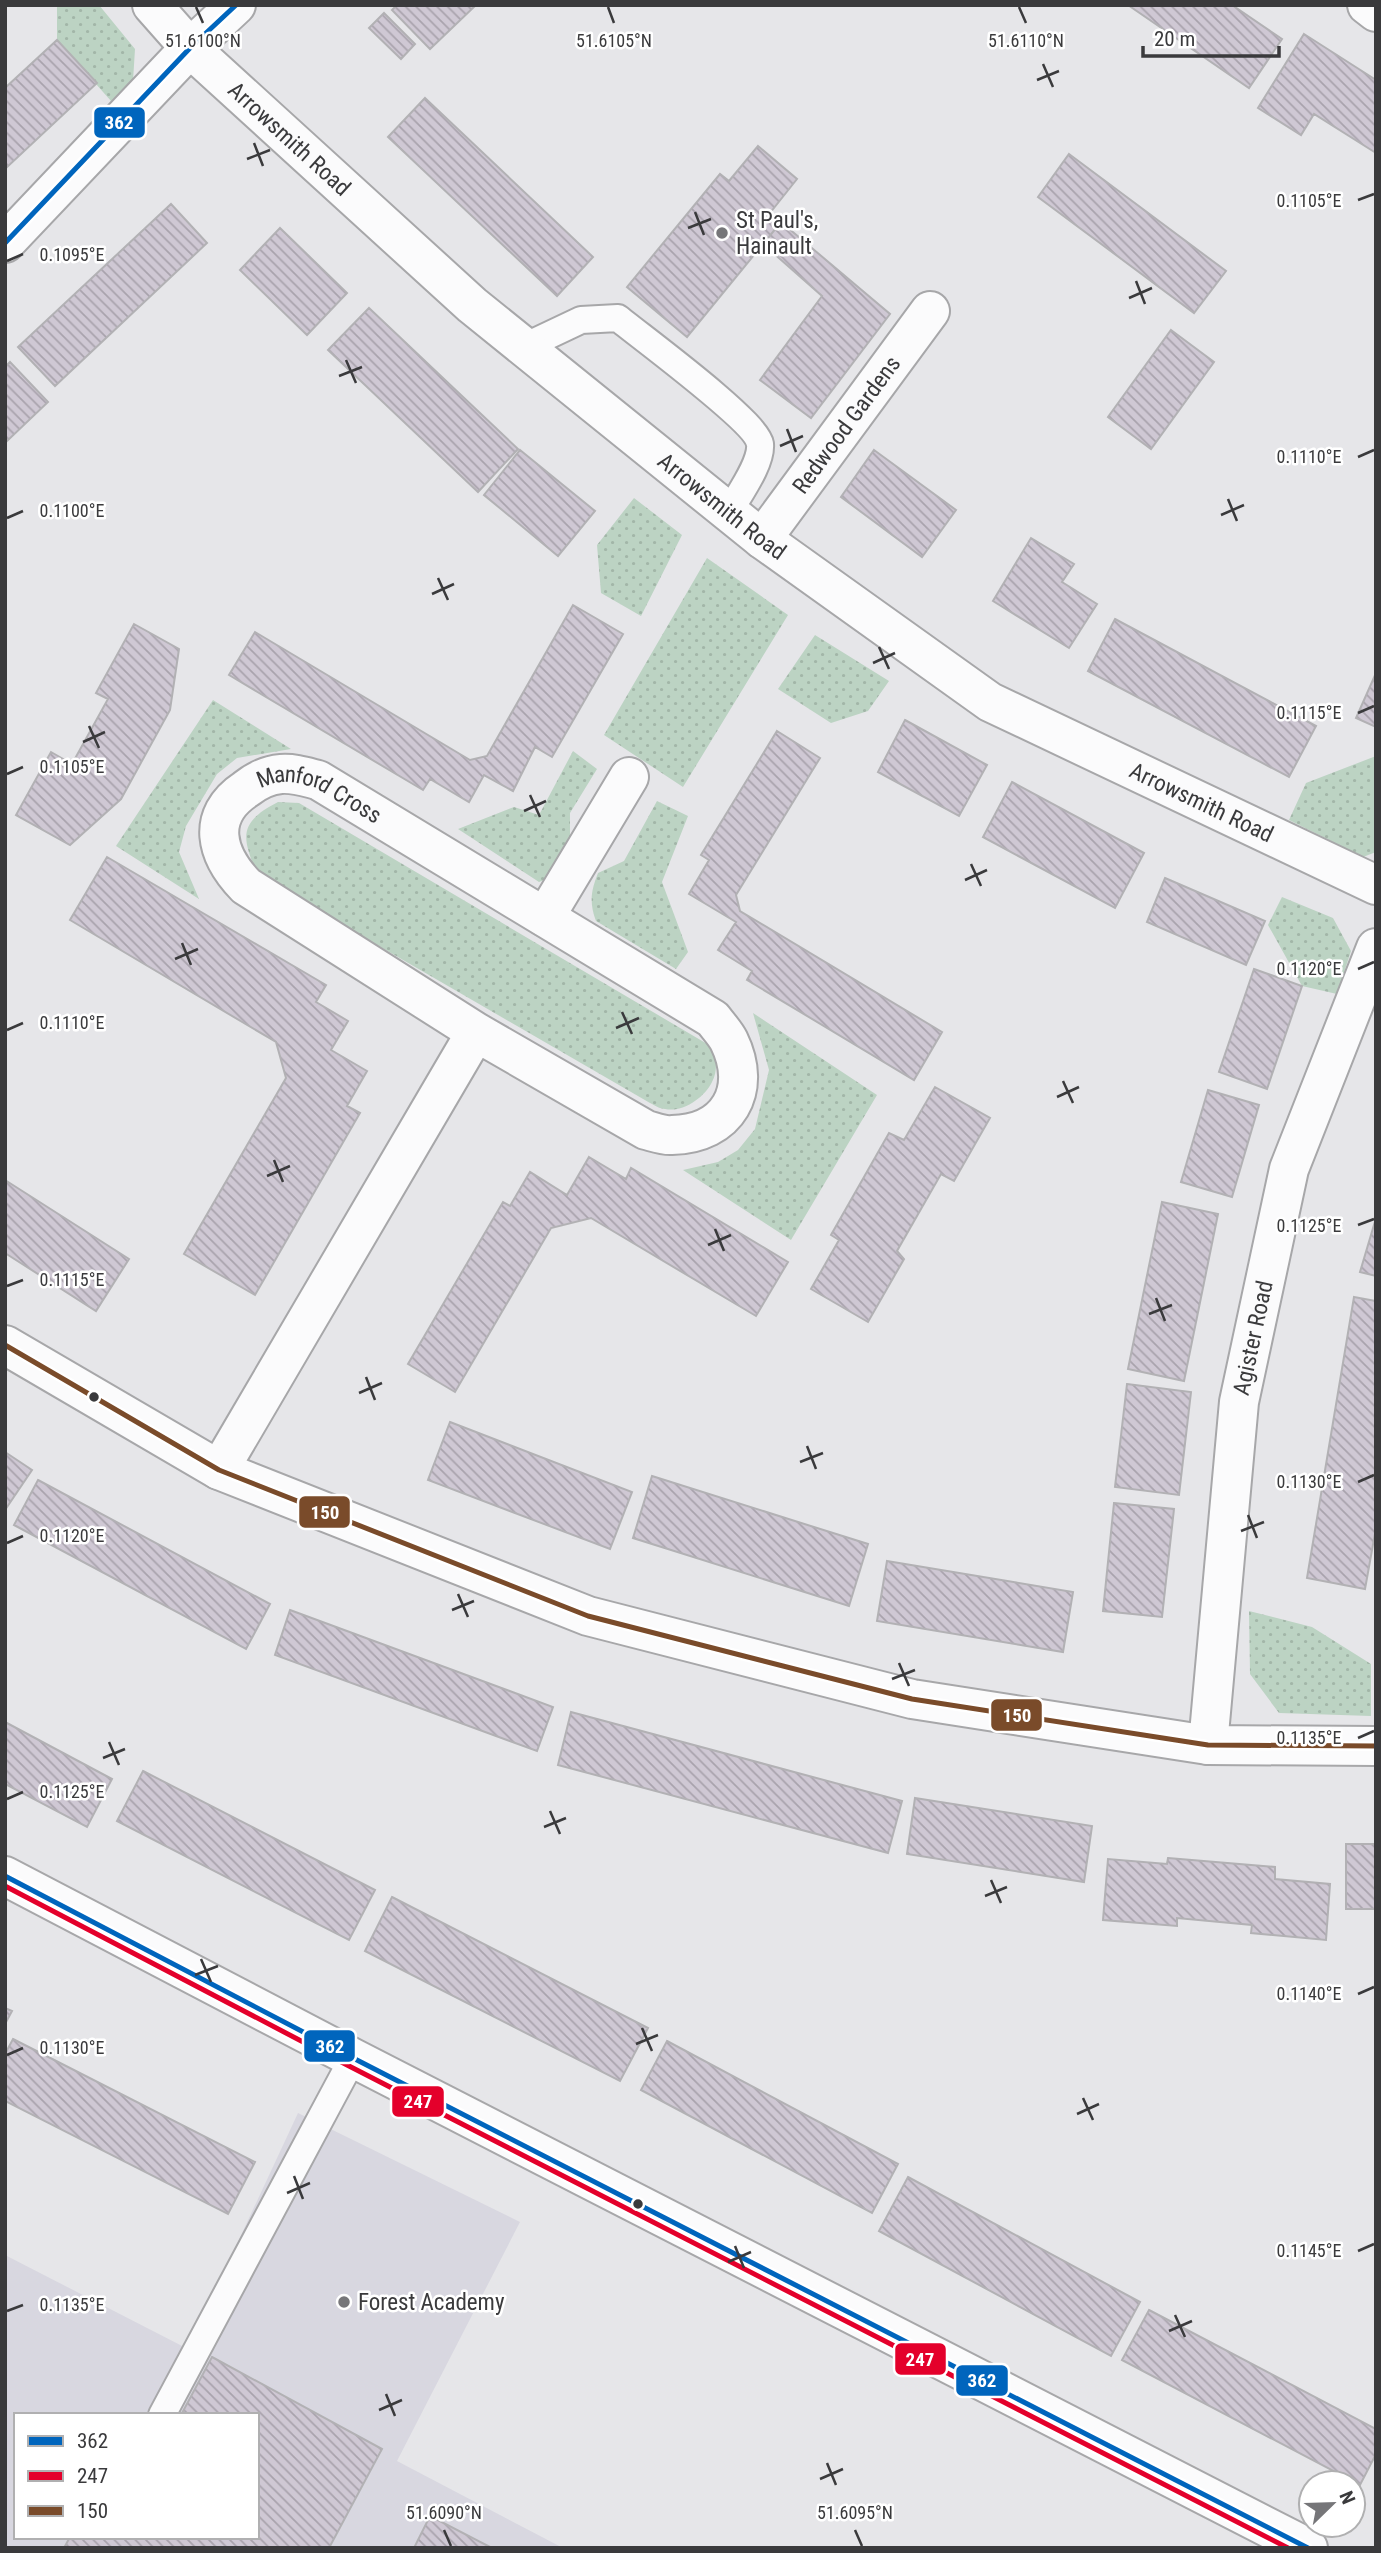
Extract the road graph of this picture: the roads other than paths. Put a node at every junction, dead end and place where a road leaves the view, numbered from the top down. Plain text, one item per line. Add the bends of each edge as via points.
1 (152, 5) edge
2 (236, 5) edge
3 (1367, 5) edge
4 (1376, 12) edge
5 (190, 48) junction
6 (5, 243) edge
7 (930, 311) dead end
8 (524, 347) junction
9 (729, 512) junction
10 (762, 539) junction
11 (629, 777) dead end
12 (1376, 885) edge
13 (545, 916) junction
14 (1376, 948) edge
15 (476, 1032) junction
16 (5, 1345) edge
17 (219, 1469) junction
18 (1208, 1745) junction
19 (1376, 1746) edge
20 (5, 1876) edge
21 (353, 2058) junction
22 (163, 2413) edge
23 (1308, 2548) edge

1 - 5 street, Arrowsmith Road
2 - 5 street
3 - 4 street
5 - 6 street
5 - 8 street, Arrowsmith Road via 472,306
7 - 10 street, Redwood Gardens
8 - 9 street, Arrowsmith Road
8 - 9 lane via 581,320 618,318 710,392 760,441 760,457
9 - 10 street, Arrowsmith Road
10 - 12 street, Arrowsmith Road via 990,702
11 - 13 street
13 - 15 street, Manford Cross via 713,1019 729,1039 737,1060 739,1085 732,1108 715,1124 694,1132 671,1136 646,1130
13 - 15 street, Manford Cross via 318,780 279,774 260,779 228,803 220,818 222,844 233,872 246,886
14 - 18 street, Agister Road via 1289,1169 1239,1402
15 - 17 street
16 - 17 street
17 - 18 street via 588,1616 912,1699
18 - 19 street
20 - 21 street
21 - 22 lane
21 - 23 street

